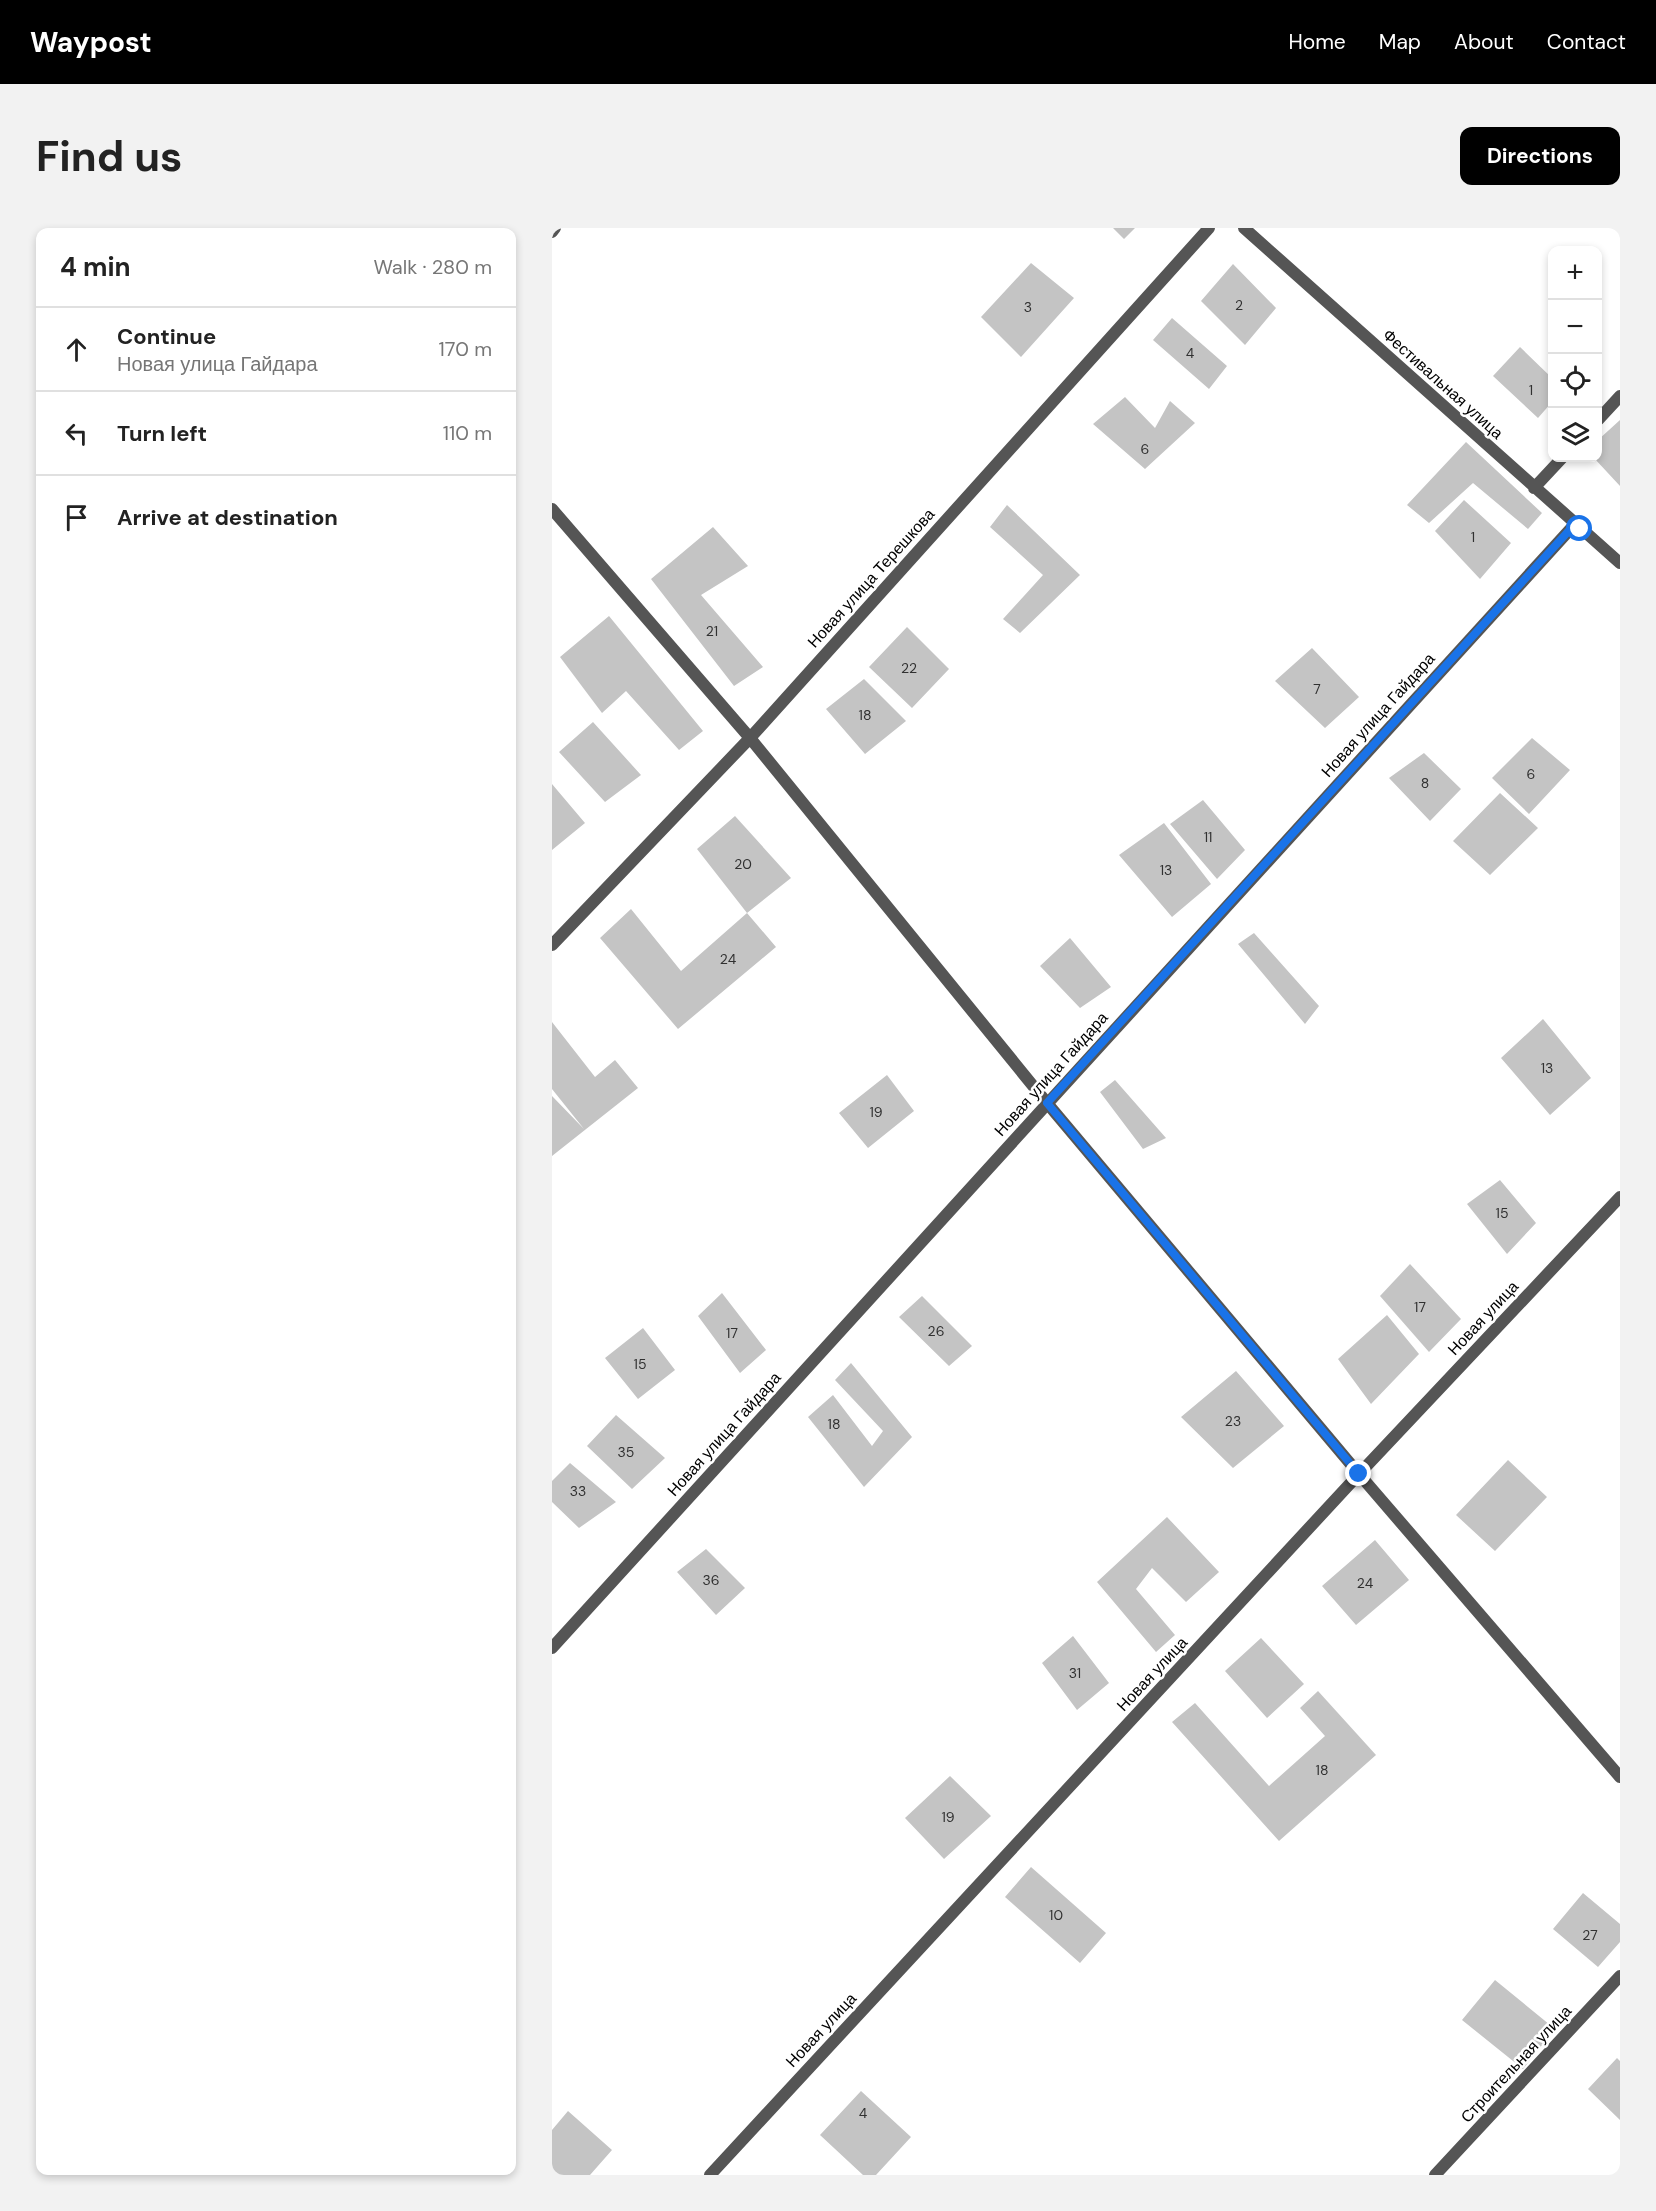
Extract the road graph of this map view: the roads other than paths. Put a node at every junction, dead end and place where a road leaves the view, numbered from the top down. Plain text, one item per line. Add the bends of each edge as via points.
1 (555, 228) edge
2 (1209, 228) edge
3 (1244, 228) edge
4 (552, 232) edge
5 (1620, 396) edge
6 (1602, 416) edge
7 (1558, 462) edge
8 (1533, 488) junction
9 (552, 509) edge
10 (1575, 524) junction
11 (1620, 563) edge
12 (750, 738) junction
13 (552, 945) edge
14 (1047, 1103) junction
15 (1620, 1197) edge
16 (1359, 1474) junction
17 (552, 1648) edge
18 (1620, 1777) edge
19 (1620, 1976) edge
20 (710, 2175) edge
21 (1436, 2175) edge

1 - 4 street
2 - 12 street, Новая улица Терешкова
3 - 8 street, Фестивальная улица
5 - 6 street
7 - 8 street
8 - 10 street, Фестивальная улица
9 - 12 street
10 - 11 street, Фестивальная улица
10 - 14 street, Новая улица Гайдара
12 - 13 street, Новая улица Терешкова
12 - 14 street
14 - 16 street
14 - 17 street, Новая улица Гайдара
15 - 16 street, Новая улица
16 - 18 street
16 - 20 street, Новая улица
19 - 21 street, Строительная улица

